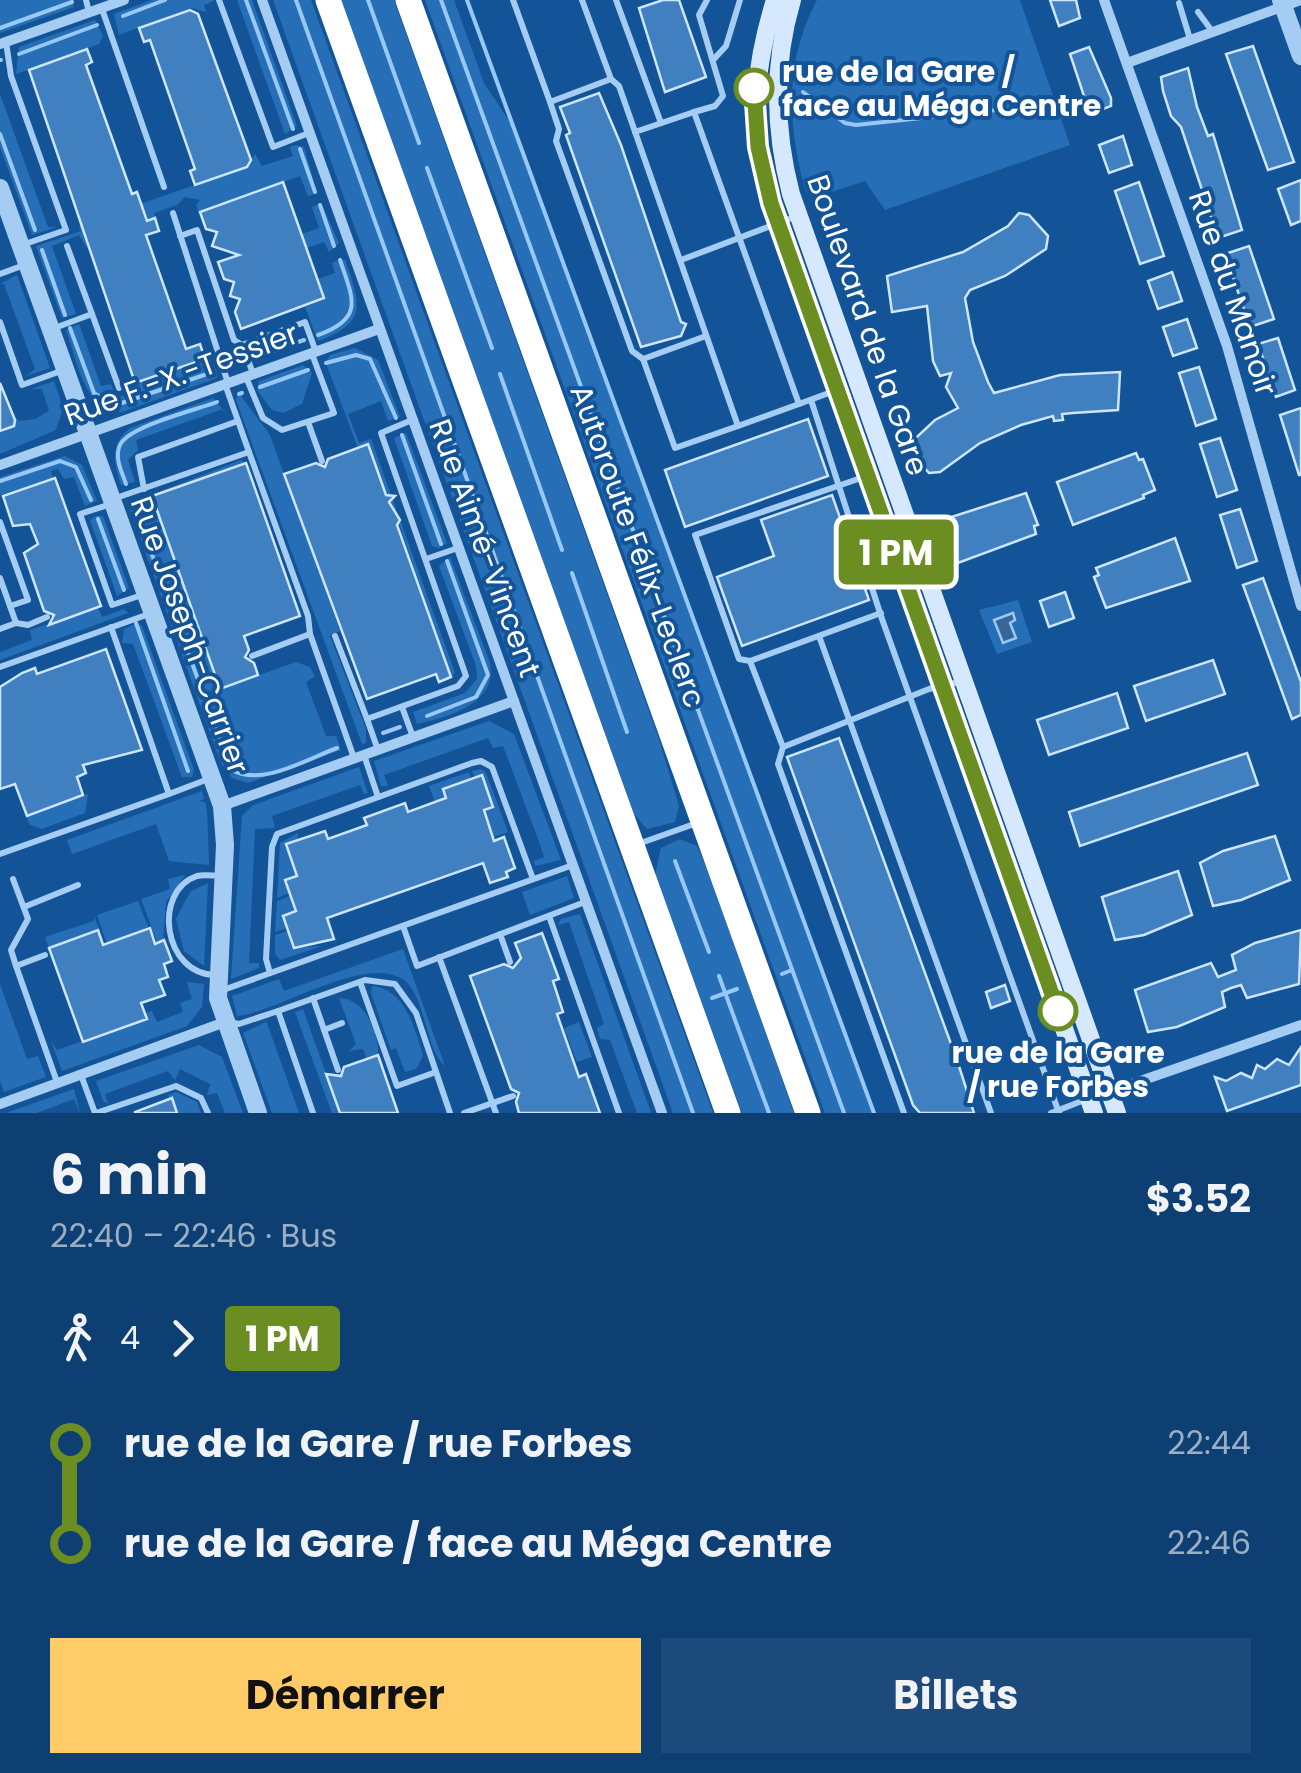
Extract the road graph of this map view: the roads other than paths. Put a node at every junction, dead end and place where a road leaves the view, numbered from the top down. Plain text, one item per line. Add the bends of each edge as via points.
1 (124, 0) edge
2 (219, 0) edge
3 (262, 0) edge
4 (328, 0) edge
5 (408, 0) edge
6 (513, 0) edge
7 (582, 0) edge
8 (616, 0) edge
9 (707, 0) edge
10 (740, 0) edge
11 (775, 0) edge
12 (792, 0) edge
13 (1104, 0) edge
14 (1180, 2) dead end
15 (1288, 2) edge
16 (92, 7) edge
17 (1198, 12) dead end
18 (1212, 31) junction
19 (1190, 40) junction
20 (3, 43) edge
21 (1301, 56) edge
22 (714, 59) junction
23 (1127, 63) junction
24 (611, 79) junction
25 (550, 102) junction
26 (694, 112) junction
27 (662, 123) junction
28 (635, 132) junction
29 (309, 133) junction
30 (164, 188) dead end
31 (1, 194) edge
32 (173, 213) dead end
33 (798, 216) junction
34 (778, 221) junction
35 (738, 234) junction
36 (180, 236) junction
37 (21, 246) junction
38 (67, 246) dead end
39 (681, 260) junction
40 (28, 264) junction
41 (0, 274) edge
42 (92, 314) junction
43 (0, 322) edge
44 (379, 329) junction
45 (51, 330) junction
46 (706, 336) junction
47 (242, 344) junction
48 (314, 352) junction
49 (643, 359) junction
50 (66, 370) junction
51 (249, 375) junction
52 (227, 383) junction
53 (119, 388) dead end
54 (838, 390) junction
55 (811, 400) junction
56 (798, 404) junction
57 (238, 420) junction
58 (412, 420) junction
59 (308, 422) junction
60 (738, 426) junction
61 (88, 434) junction
62 (249, 452) junction
63 (322, 461) dead end
64 (0, 465) edge
65 (868, 475) junction
66 (840, 484) junction
67 (144, 489) junction
68 (113, 501) junction
69 (0, 522) edge
70 (459, 548) junction
71 (426, 559) junction
72 (0, 578) edge
73 (146, 594) junction
74 (10, 606) junction
75 (1301, 606) edge
76 (153, 612) junction
77 (882, 614) junction
78 (46, 617) dead end
79 (16, 623) junction
80 (111, 627) junction
81 (0, 629) edge
82 (310, 634) junction
83 (335, 636) dead end
84 (819, 636) junction
85 (252, 656) dead end
86 (750, 661) junction
87 (0, 667) edge
88 (964, 681) junction
89 (943, 686) junction
90 (910, 699) junction
91 (514, 701) junction
92 (402, 707) junction
93 (368, 719) junction
94 (850, 722) junction
95 (413, 737) junction
96 (783, 747) junction
97 (378, 750) junction
98 (359, 756) junction
99 (213, 778) junction
100 (169, 794) junction
101 (378, 797) junction
102 (222, 806) junction
103 (703, 821) junction
104 (632, 846) junction
105 (0, 854) edge
106 (573, 864) junction
107 (223, 876) junction
108 (14, 879) dead end
109 (532, 879) junction
110 (78, 885) dead end
111 (586, 902) junction
112 (24, 907) junction
113 (549, 916) junction
114 (403, 926) junction
115 (500, 934) junction
116 (45, 955) dead end
117 (439, 957) junction
118 (510, 962) dead end
119 (16, 966) junction
120 (270, 973) junction
121 (360, 982) junction
122 (217, 984) junction
123 (313, 998) junction
124 (278, 1012) junction
125 (225, 1022) junction
126 (342, 1024) dead end
127 (1301, 1024) edge
128 (324, 1030) junction
129 (338, 1070) dead end
130 (436, 1072) junction
131 (81, 1075) junction
132 (57, 1083) junction
133 (1110, 1092) junction
134 (513, 1096) dead end
135 (492, 1103) junction
136 (0, 1104) edge
137 (1092, 1106) edge
138 (1056, 1112) edge
139 (95, 1113) edge
140 (208, 1113) edge
141 (258, 1113) edge
142 (314, 1113) edge
143 (450, 1113) edge
144 (464, 1113) edge
145 (496, 1113) edge
146 (618, 1113) edge
147 (662, 1113) edge
148 (728, 1113) edge
149 (808, 1113) edge
150 (904, 1113) edge
151 (991, 1113) edge
152 (1117, 1113) edge

1 - 16 street
2 - 29 lane via 273,146
3 - 29 street, Rue Aimé-Vincent
4 - 104 highway
5 - 103 highway, Autoroute Félix-Leclerc
6 - 25 lane
7 - 24 lane
8 - 27 lane
9 - 22 lane via 699,15
10 - 22 lane via 726,46
11 - 34 main road, Boulevard de la Gare via 759,54 754,111
12 - 33 main road, Boulevard de la Gare via 778,117
13 - 23 street, Rue du Manoir
14 - 19 lane
15 - 18 street
15 - 21 street
16 - 20 street
16 - 30 lane
17 - 18 lane
18 - 19 street
19 - 23 street
20 - 37 lane via 66,230
22 - 26 lane via 724,96
23 - 75 street, Rue du Manoir via 1231,358
24 - 25 lane
24 - 28 lane
25 - 49 lane via 556,141 632,351
26 - 27 lane
26 - 35 lane
27 - 28 lane
28 - 39 lane
29 - 44 street, Rue Aimé-Vincent
31 - 37 street, Rue Joseph-Carrier
32 - 36 lane
33 - 34 lane
33 - 88 main road, Boulevard de la Gare
34 - 35 lane
34 - 54 main road, Boulevard de la Gare
35 - 39 lane
35 - 56 lane
36 - 47 lane via 197,230 234,340
36 - 52 lane
37 - 40 street, Rue Joseph-Carrier
38 - 42 lane
39 - 46 lane
40 - 41 lane
40 - 45 street, Rue Joseph-Carrier
42 - 45 lane
42 - 53 lane
43 - 50 lane via 22,385
44 - 48 street, Rue F.-X.-Tessier
44 - 58 street, Rue Aimé-Vincent
45 - 50 street, Rue Joseph-Carrier
46 - 49 lane
46 - 60 lane
47 - 48 lane via 305,322
47 - 51 lane
48 - 51 street, Rue F.-X.-Tessier
48 - 59 lane via 334,413
49 - 60 lane via 676,448
50 - 61 street, Rue Joseph-Carrier
51 - 52 street, Rue F.-X.-Tessier
51 - 59 lane via 273,428
52 - 57 lane
52 - 61 street, Rue F.-X.-Tessier
54 - 55 lane
54 - 65 main road, Boulevard de la Gare
55 - 56 lane
55 - 66 lane
56 - 60 lane
57 - 62 lane
57 - 67 lane via 138,457
58 - 70 street, Rue Aimé-Vincent
58 - 71 lane via 381,434
59 - 63 lane
61 - 64 street, Rue F.-X.-Tessier
61 - 68 street, Rue Joseph-Carrier
62 - 67 lane
62 - 82 lane
65 - 66 lane
65 - 89 main road, Boulevard de la Gare
66 - 77 lane
66 - 86 lane via 695,536 739,659
67 - 68 lane
68 - 73 street, Rue Joseph-Carrier
68 - 73 lane via 80,514 112,605
69 - 74 lane via 28,600
70 - 71 lane
70 - 91 street, Rue Aimé-Vincent
71 - 92 lane via 466,676 458,686
72 - 74 lane
73 - 76 street, Rue Joseph-Carrier
74 - 79 lane
76 - 80 lane
76 - 99 street, Rue Joseph-Carrier
77 - 84 lane
77 - 90 lane
78 - 79 lane
79 - 81 lane
80 - 87 lane
80 - 100 lane
82 - 85 lane
82 - 98 lane
83 - 93 lane
84 - 86 lane
84 - 94 lane
86 - 96 lane
88 - 89 lane
88 - 133 main road, Boulevard de la Gare
89 - 90 lane
89 - 137 main road, Boulevard de la Gare
90 - 94 lane
90 - 138 lane
91 - 95 street
91 - 106 street, Rue Aimé-Vincent
92 - 93 lane
92 - 95 lane
93 - 97 lane
94 - 96 lane
94 - 151 lane
95 - 97 street
96 - 150 lane via 778,764
97 - 98 street
98 - 101 lane
98 - 102 street
99 - 100 lane
99 - 102 street, Rue Joseph-Carrier
100 - 105 lane
101 - 109 lane via 487,762
101 - 120 lane via 277,834
102 - 107 street, Rue Joseph-Carrier
103 - 104 lane
103 - 149 highway, Autoroute Félix-Leclerc
104 - 148 highway
106 - 109 lane
106 - 111 street, Rue Aimé-Vincent
107 - 122 street, Rue Joseph-Carrier
107 - 122 lane via 198,875 190,882 173,904 168,928 190,970
108 - 112 lane
109 - 114 lane
110 - 112 lane
111 - 113 lane
111 - 147 street, Rue Aimé-Vincent
112 - 119 lane via 28,919 11,950
113 - 115 lane
113 - 146 lane
114 - 117 lane via 416,966
114 - 120 lane
115 - 117 lane
115 - 118 lane
116 - 119 lane
117 - 135 lane
119 - 132 lane
120 - 122 lane
121 - 123 lane
121 - 130 lane via 379,978 402,989
121 - 130 lane via 393,1087
122 - 125 street, Rue Joseph-Carrier
123 - 124 lane
123 - 128 lane
124 - 125 lane
124 - 142 lane
125 - 131 street
125 - 141 street, Rue Joseph-Carrier
126 - 128 lane
127 - 133 street
128 - 129 lane
130 - 143 lane
131 - 132 street
131 - 139 lane
132 - 136 street
133 - 137 street
133 - 152 main road, Boulevard de la Gare
134 - 135 lane
135 - 144 lane
135 - 145 lane
137 - 138 lane
139 - 140 lane via 176,1086 201,1098

